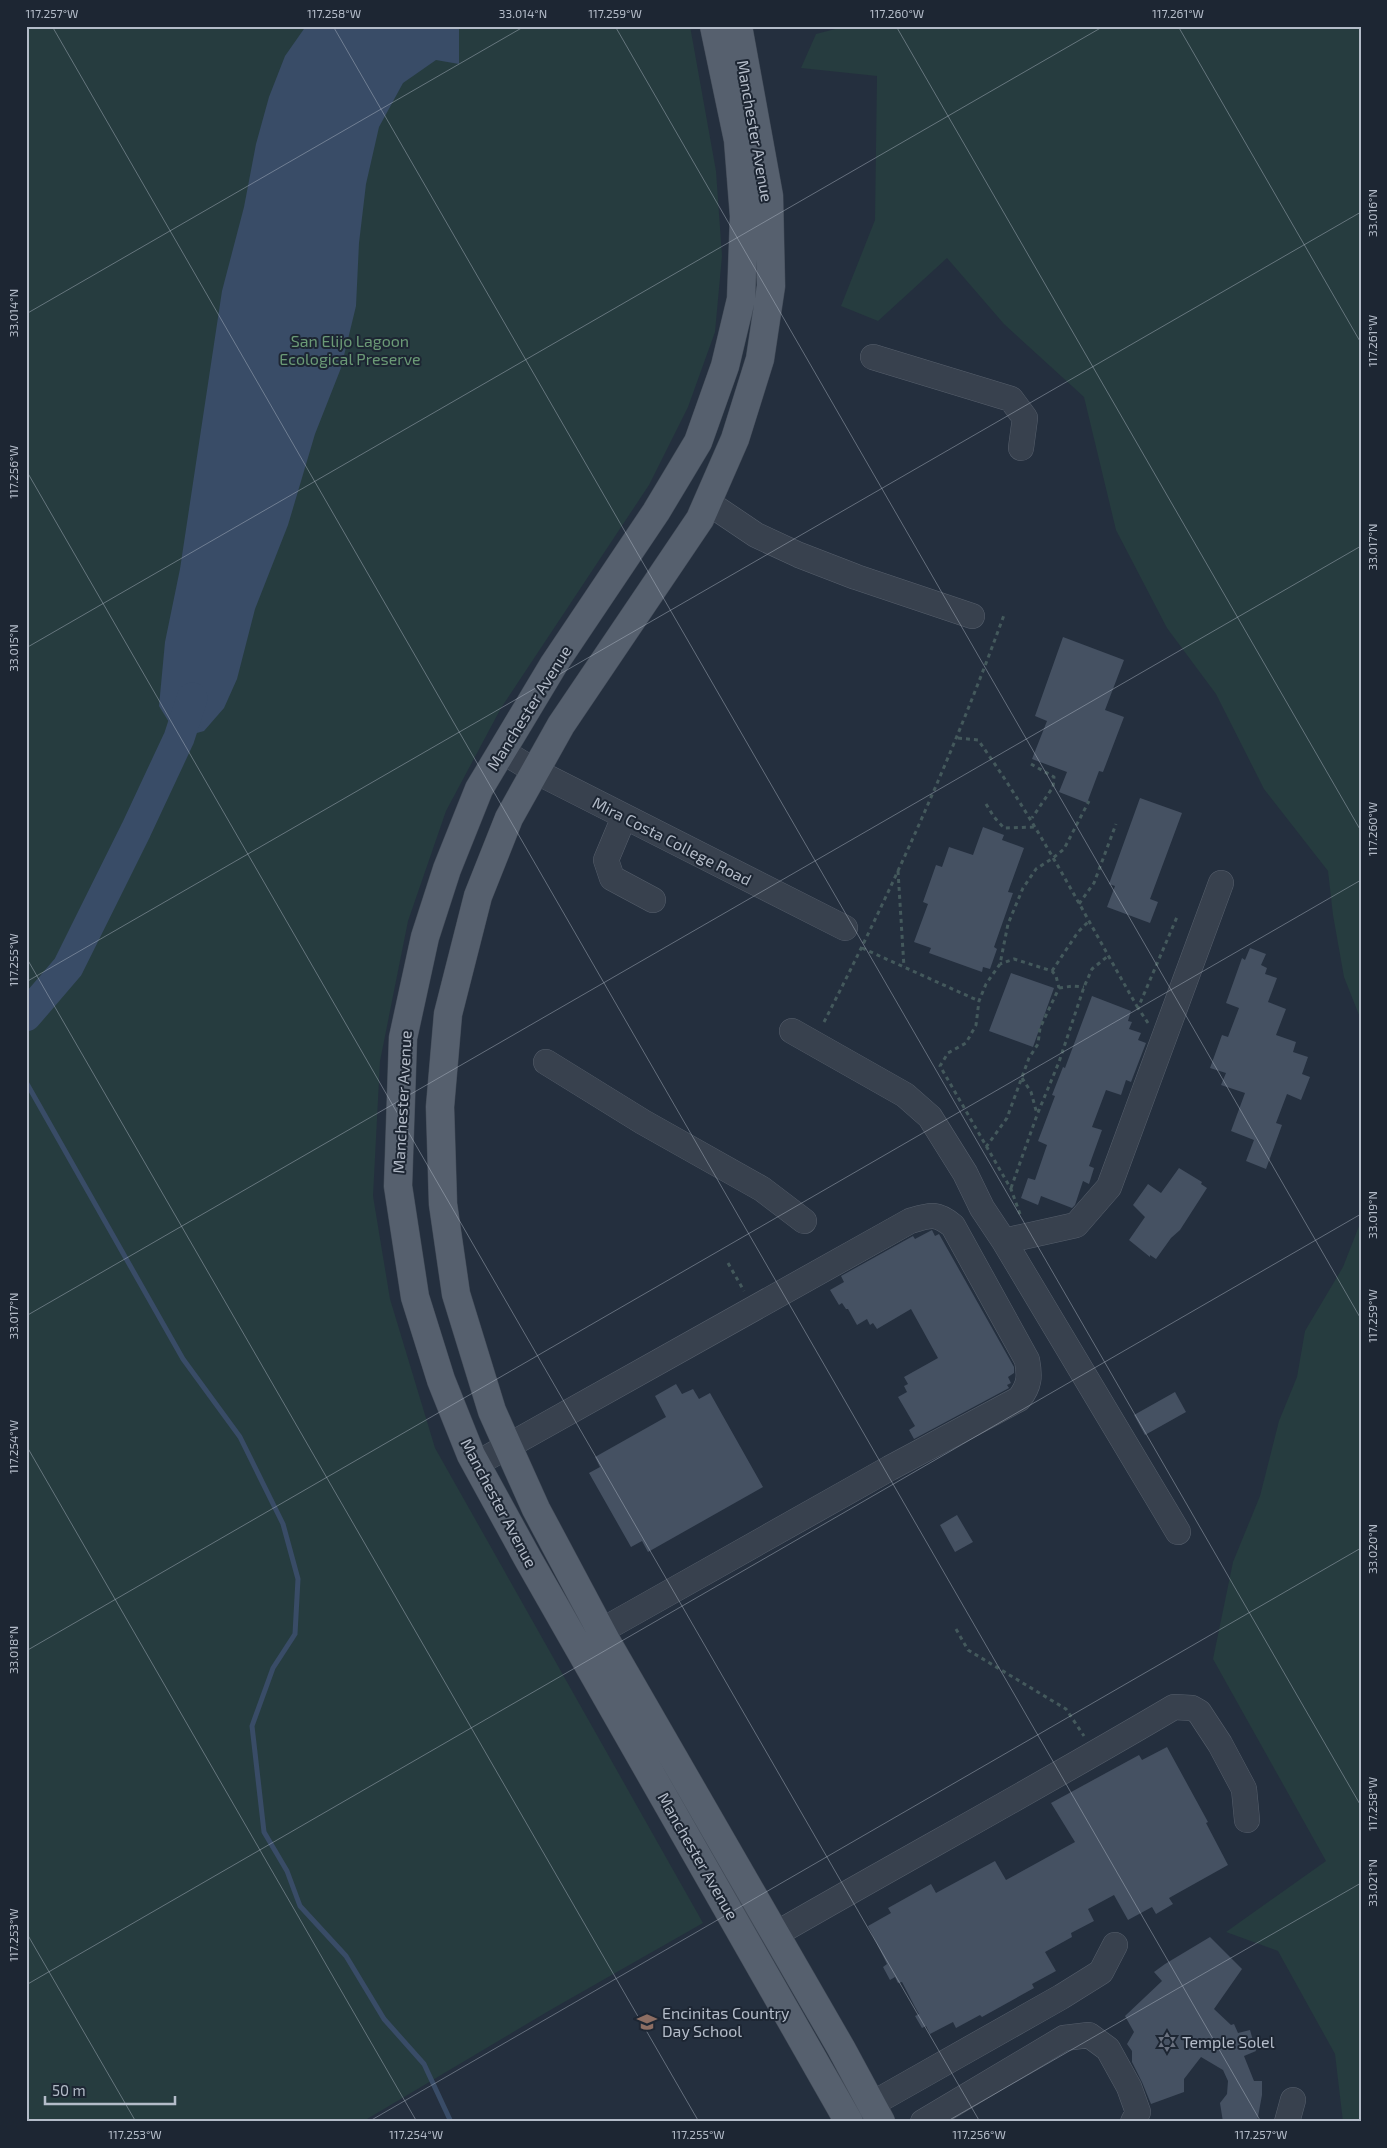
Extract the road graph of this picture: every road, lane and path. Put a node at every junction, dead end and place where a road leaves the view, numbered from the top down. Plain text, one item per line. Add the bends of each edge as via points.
1 (714, 26) edge
2 (738, 26) edge
3 (873, 357) dead end
4 (1021, 448) dead end
5 (707, 502) junction
6 (1004, 615) dead end
7 (972, 616) dead end
8 (958, 738) junction
9 (502, 751) junction
10 (1031, 764) dead end
11 (535, 771) junction
12 (1089, 802) dead end
13 (986, 804) dead end
14 (624, 817) junction
15 (1032, 818) junction
16 (1116, 824) dead end
17 (1037, 827) junction
18 (1053, 858) junction
19 (898, 871) junction
20 (1220, 883) dead end
21 (653, 900) dead end
22 (1079, 904) junction
23 (1089, 921) junction
24 (845, 928) dead end
25 (862, 948) junction
26 (1108, 956) junction
27 (1000, 964) junction
28 (904, 967) junction
29 (1052, 971) junction
30 (1084, 987) junction
31 (1059, 988) junction
32 (979, 1001) junction
33 (1138, 1008) dead end
34 (824, 1022) dead end
35 (792, 1032) dead end
36 (546, 1062) dead end
37 (1022, 1078) junction
38 (1037, 1115) junction
39 (986, 1146) junction
40 (1011, 1189) junction
41 (1020, 1214) dead end
42 (804, 1221) dead end
43 (1004, 1242) junction
44 (728, 1262) dead end
45 (754, 1308) junction
46 (508, 1447) junction
47 (476, 1464) junction
48 (1178, 1532) dead end
49 (601, 1630) junction
50 (956, 1630) dead end
51 (1095, 1754) junction
52 (1247, 1820) dead end
53 (776, 1934) junction
54 (1115, 1945) dead end
55 (877, 2113) edge
56 (849, 2122) edge
57 (923, 2122) edge
58 (1133, 2122) edge

1 - 9 main road, Manchester Avenue via 738,140 744,216 741,300 725,366 698,442 656,512 554,664
2 - 5 main road, Manchester Avenue via 769,196 771,286 760,359 735,439
3 - 4 street via 1011,399 1025,418
5 - 7 street via 756,535 799,555
5 - 11 main road, Manchester Avenue via 693,530 561,725
6 - 8 path
8 - 15 path via 978,740
8 - 19 path
9 - 11 street, Mira Costa College Road
9 - 47 main road, Manchester Avenue via 479,789 447,868 425,937 403,1038 398,1186 415,1297 441,1380
10 - 15 path via 1054,777 1054,787
11 - 14 street, Mira Costa College Road
11 - 46 main road, Manchester Avenue via 509,818 478,896 448,1014 440,1108 443,1204 456,1294 492,1411
12 - 18 path via 1064,849
13 - 17 path via 1004,828
14 - 21 street via 606,860 612,878
14 - 24 street, Mira Costa College Road
15 - 17 path
16 - 22 path via 1094,883
17 - 18 path
18 - 22 path
18 - 27 path via 1036,869 1023,888 1008,924
19 - 25 path
19 - 28 path
20 - 43 street via 1109,1187 1076,1225
22 - 23 path
23 - 26 path
23 - 29 path
25 - 28 path
25 - 34 path
26 - 30 path via 1092,969
26 - 33 path
27 - 29 path via 1014,959
27 - 32 path
28 - 32 path
29 - 31 path
30 - 31 path
30 - 38 path
31 - 37 path
32 - 39 path via 976,1025 966,1043 948,1053 940,1066
35 - 43 street via 905,1095 930,1117
36 - 42 street via 643,1122 762,1189
37 - 38 path via 1031,1092
37 - 39 path via 1007,1118
38 - 40 path
39 - 40 path
40 - 41 path
43 - 48 street
44 - 45 path
45 - 46 street
45 - 49 street via 910,1221 928,1215 942,1217 952,1226 1027,1360 1028,1387 1019,1398
46 - 47 street
46 - 49 main road, Manchester Avenue via 536,1509
47 - 56 main road, Manchester Avenue
49 - 53 main road, Manchester Avenue
50 - 51 path via 968,1650 1066,1709
51 - 52 street via 1174,1707 1192,1708 1199,1712 1220,1744 1244,1789
51 - 53 street
53 - 55 main road, Manchester Avenue
54 - 55 street via 1100,1972
57 - 58 street via 1064,2038 1089,2035 1108,2049 1125,2080 1138,2112

